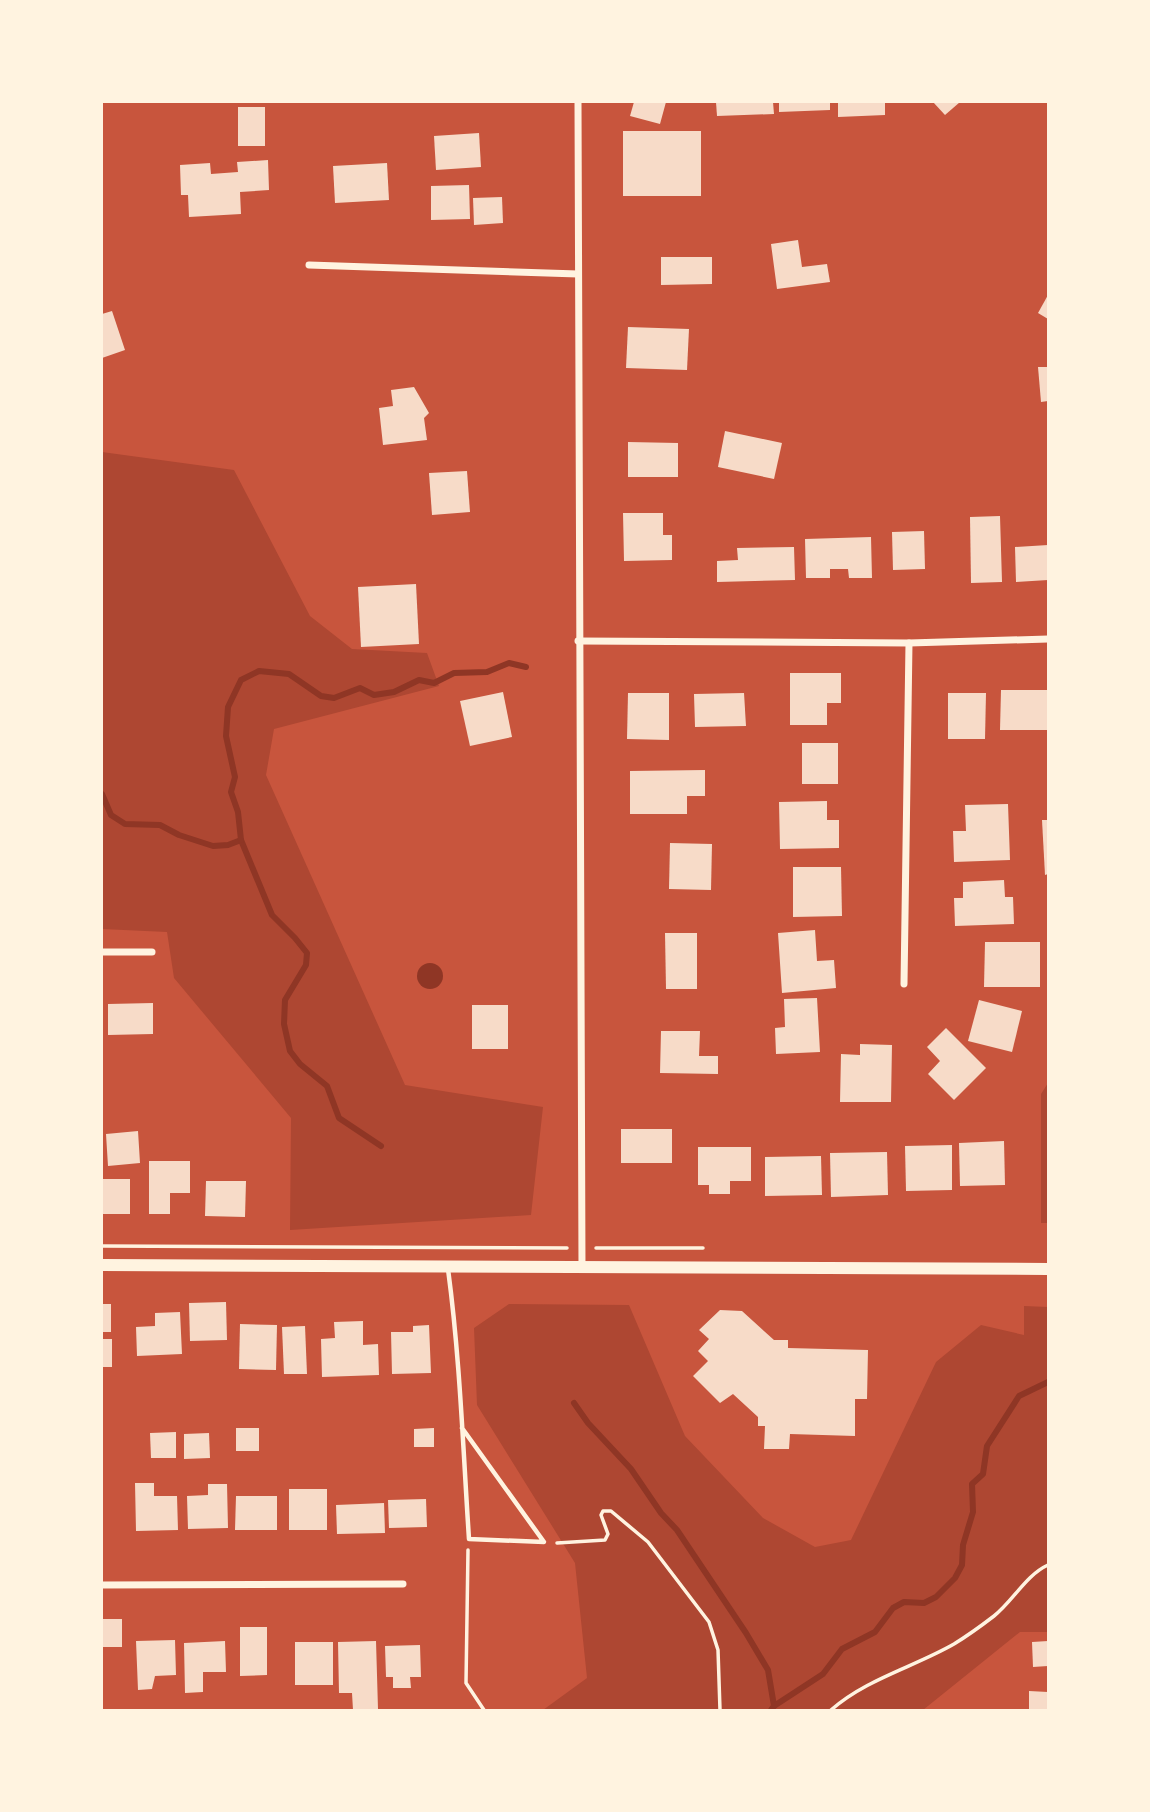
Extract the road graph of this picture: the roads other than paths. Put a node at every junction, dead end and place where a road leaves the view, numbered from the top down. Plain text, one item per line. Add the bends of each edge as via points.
1 (578, 102) edge
2 (309, 265) dead end
3 (578, 274) junction
4 (1048, 639) edge
5 (578, 640) junction
6 (909, 643) junction
7 (102, 952) edge
8 (152, 952) dead end
9 (904, 984) dead end
10 (102, 1265) edge
11 (448, 1268) junction
12 (582, 1268) junction
13 (1048, 1269) edge
14 (462, 1428) junction
15 (403, 1584) dead end
16 (102, 1585) edge

1 - 3 street
2 - 3 street
3 - 5 street
4 - 6 street
5 - 6 street
5 - 12 street
6 - 9 street
7 - 8 street
10 - 11 street
11 - 12 street
11 - 14 lane
12 - 13 street
14 - 14 lane via 544,1542 469,1539
15 - 16 street

